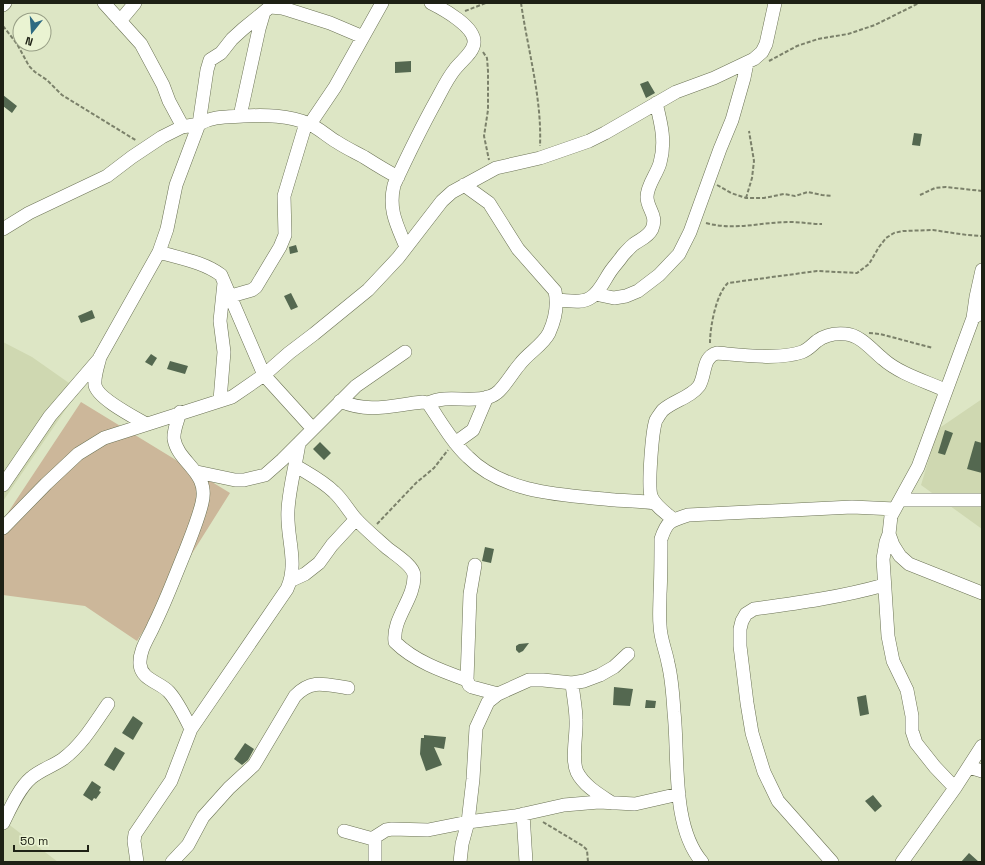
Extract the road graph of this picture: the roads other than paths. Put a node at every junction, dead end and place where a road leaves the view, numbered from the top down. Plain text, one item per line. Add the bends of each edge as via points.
1 (104, 3) edge
2 (134, 3) edge
3 (382, 3) edge
4 (431, 3) edge
5 (775, 3) edge
6 (264, 12) junction
7 (120, 21) junction
8 (363, 37) junction
9 (750, 61) junction
10 (656, 103) junction
11 (240, 116) junction
12 (308, 123) junction
13 (199, 124) junction
14 (183, 126) junction
15 (398, 177) junction
16 (464, 185) junction
17 (3, 229) edge
18 (406, 247) junction
19 (159, 252) junction
20 (982, 270) edge
21 (224, 283) junction
22 (595, 294) junction
23 (231, 296) junction
24 (557, 300) junction
25 (978, 315) edge
26 (405, 352) dead end
27 (100, 357) junction
28 (264, 375) junction
29 (945, 390) junction
30 (487, 397) junction
31 (220, 400) junction
32 (340, 401) junction
33 (428, 403) junction
34 (180, 412) junction
35 (146, 424) junction
36 (313, 428) junction
37 (299, 443) junction
38 (455, 443) junction
39 (296, 466) junction
40 (196, 472) junction
41 (3, 485) edge
42 (982, 500) edge
43 (655, 503) junction
44 (897, 504) junction
45 (356, 519) junction
46 (674, 520) junction
47 (3, 528) edge
48 (889, 534) junction
49 (475, 565) dead end
50 (292, 580) junction
51 (884, 585) junction
52 (982, 593) edge
53 (628, 654) dead end
54 (467, 680) junction
55 (572, 683) junction
56 (348, 688) dead end
57 (498, 694) junction
58 (108, 704) dead end
59 (191, 729) junction
60 (982, 746) edge
61 (969, 767) junction
62 (982, 771) edge
63 (955, 788) junction
64 (679, 794) junction
65 (614, 804) junction
66 (525, 814) junction
67 (468, 822) junction
68 (3, 823) edge
69 (344, 831) dead end
70 (375, 837) junction
71 (137, 862) edge
72 (172, 862) edge
73 (375, 862) edge
74 (460, 862) edge
75 (526, 862) edge
76 (702, 862) edge
77 (832, 862) edge
78 (902, 862) edge

1 - 7 street
2 - 7 street
3 - 8 street
4 - 15 street via 469,29 474,42 471,51 446,83
5 - 9 street via 766,44 762,52
6 - 8 street via 270,7 282,8 330,23
6 - 11 street
6 - 13 street via 232,39 221,53 210,60
7 - 14 street via 150,58
8 - 12 street via 335,87
9 - 10 street
9 - 22 street via 732,120 695,219 679,254 670,265 638,291 614,298
10 - 16 street via 589,141 540,158 496,168
10 - 22 street via 664,144 647,197 653,225 648,234 617,262
11 - 12 street via 279,116
11 - 13 street via 208,119
12 - 15 street via 379,168
12 - 23 street via 284,196 286,230 283,241 256,287
13 - 14 street
13 - 19 street via 176,185 167,229
14 - 17 street via 146,147 107,176
15 - 18 street via 392,193 392,207 394,219
16 - 18 street via 442,201
16 - 24 street via 489,203 518,249 555,291
18 - 28 street via 368,290
19 - 21 street via 214,269 221,275
19 - 27 street
20 - 25 street via 976,297
21 - 23 street
21 - 31 street via 220,321 224,352
22 - 24 street via 581,301
23 - 28 street
24 - 30 street via 555,314 545,340 520,364 499,392
25 - 29 street
26 - 32 street via 356,386
27 - 35 street via 95,385 98,392
27 - 41 street via 50,416
28 - 31 street via 232,397
28 - 36 street
29 - 43 street via 903,372 870,347 846,334 825,336 802,352 779,356 711,354 699,386 663,410 656,420 649,487
29 - 44 street via 918,467
30 - 33 street via 443,398
30 - 38 street via 473,430
31 - 34 street
32 - 33 street via 374,409
32 - 36 street
33 - 38 street
34 - 35 street
34 - 40 street via 174,437 176,445
35 - 47 street via 104,438 78,454
36 - 37 street
37 - 39 street
37 - 40 street via 262,476 235,480
38 - 43 street via 489,473 530,489 573,497
39 - 45 street via 334,492
39 - 50 street via 288,510
40 - 59 street via 202,483 203,503 140,658 142,672 170,693
42 - 44 street
43 - 46 street
44 - 46 street via 688,515
44 - 48 street via 891,516
45 - 50 street via 319,563
45 - 54 street via 411,567 414,573 414,584 395,630 395,642 421,660
46 - 64 street via 666,526 661,539 660,625 673,692 676,778
48 - 51 street via 883,559
48 - 52 street via 900,556 909,564
49 - 54 street via 470,594
50 - 59 street
51 - 63 street via 888,636 894,661 907,690 916,743 934,767
51 - 77 street via 837,596 754,609 746,614 740,629 742,667 752,733 764,772 778,801
53 - 55 street via 600,675
54 - 57 street via 472,688
55 - 57 street via 529,680
55 - 65 street via 576,718 574,762 577,772 590,787
56 - 72 street via 322,684 309,685 302,689 295,696 254,765 203,817 188,845
57 - 67 street via 488,702 476,728
58 - 68 street via 69,753 30,778
59 - 71 street via 171,781 135,834
60 - 61 street
61 - 62 street
61 - 63 street
63 - 78 street
64 - 65 street via 636,804
64 - 76 street via 686,832
65 - 66 street via 599,802 564,805
66 - 67 street
66 - 75 street
67 - 70 street via 428,830 392,829
67 - 74 street
69 - 70 street via 373,839
70 - 73 street

